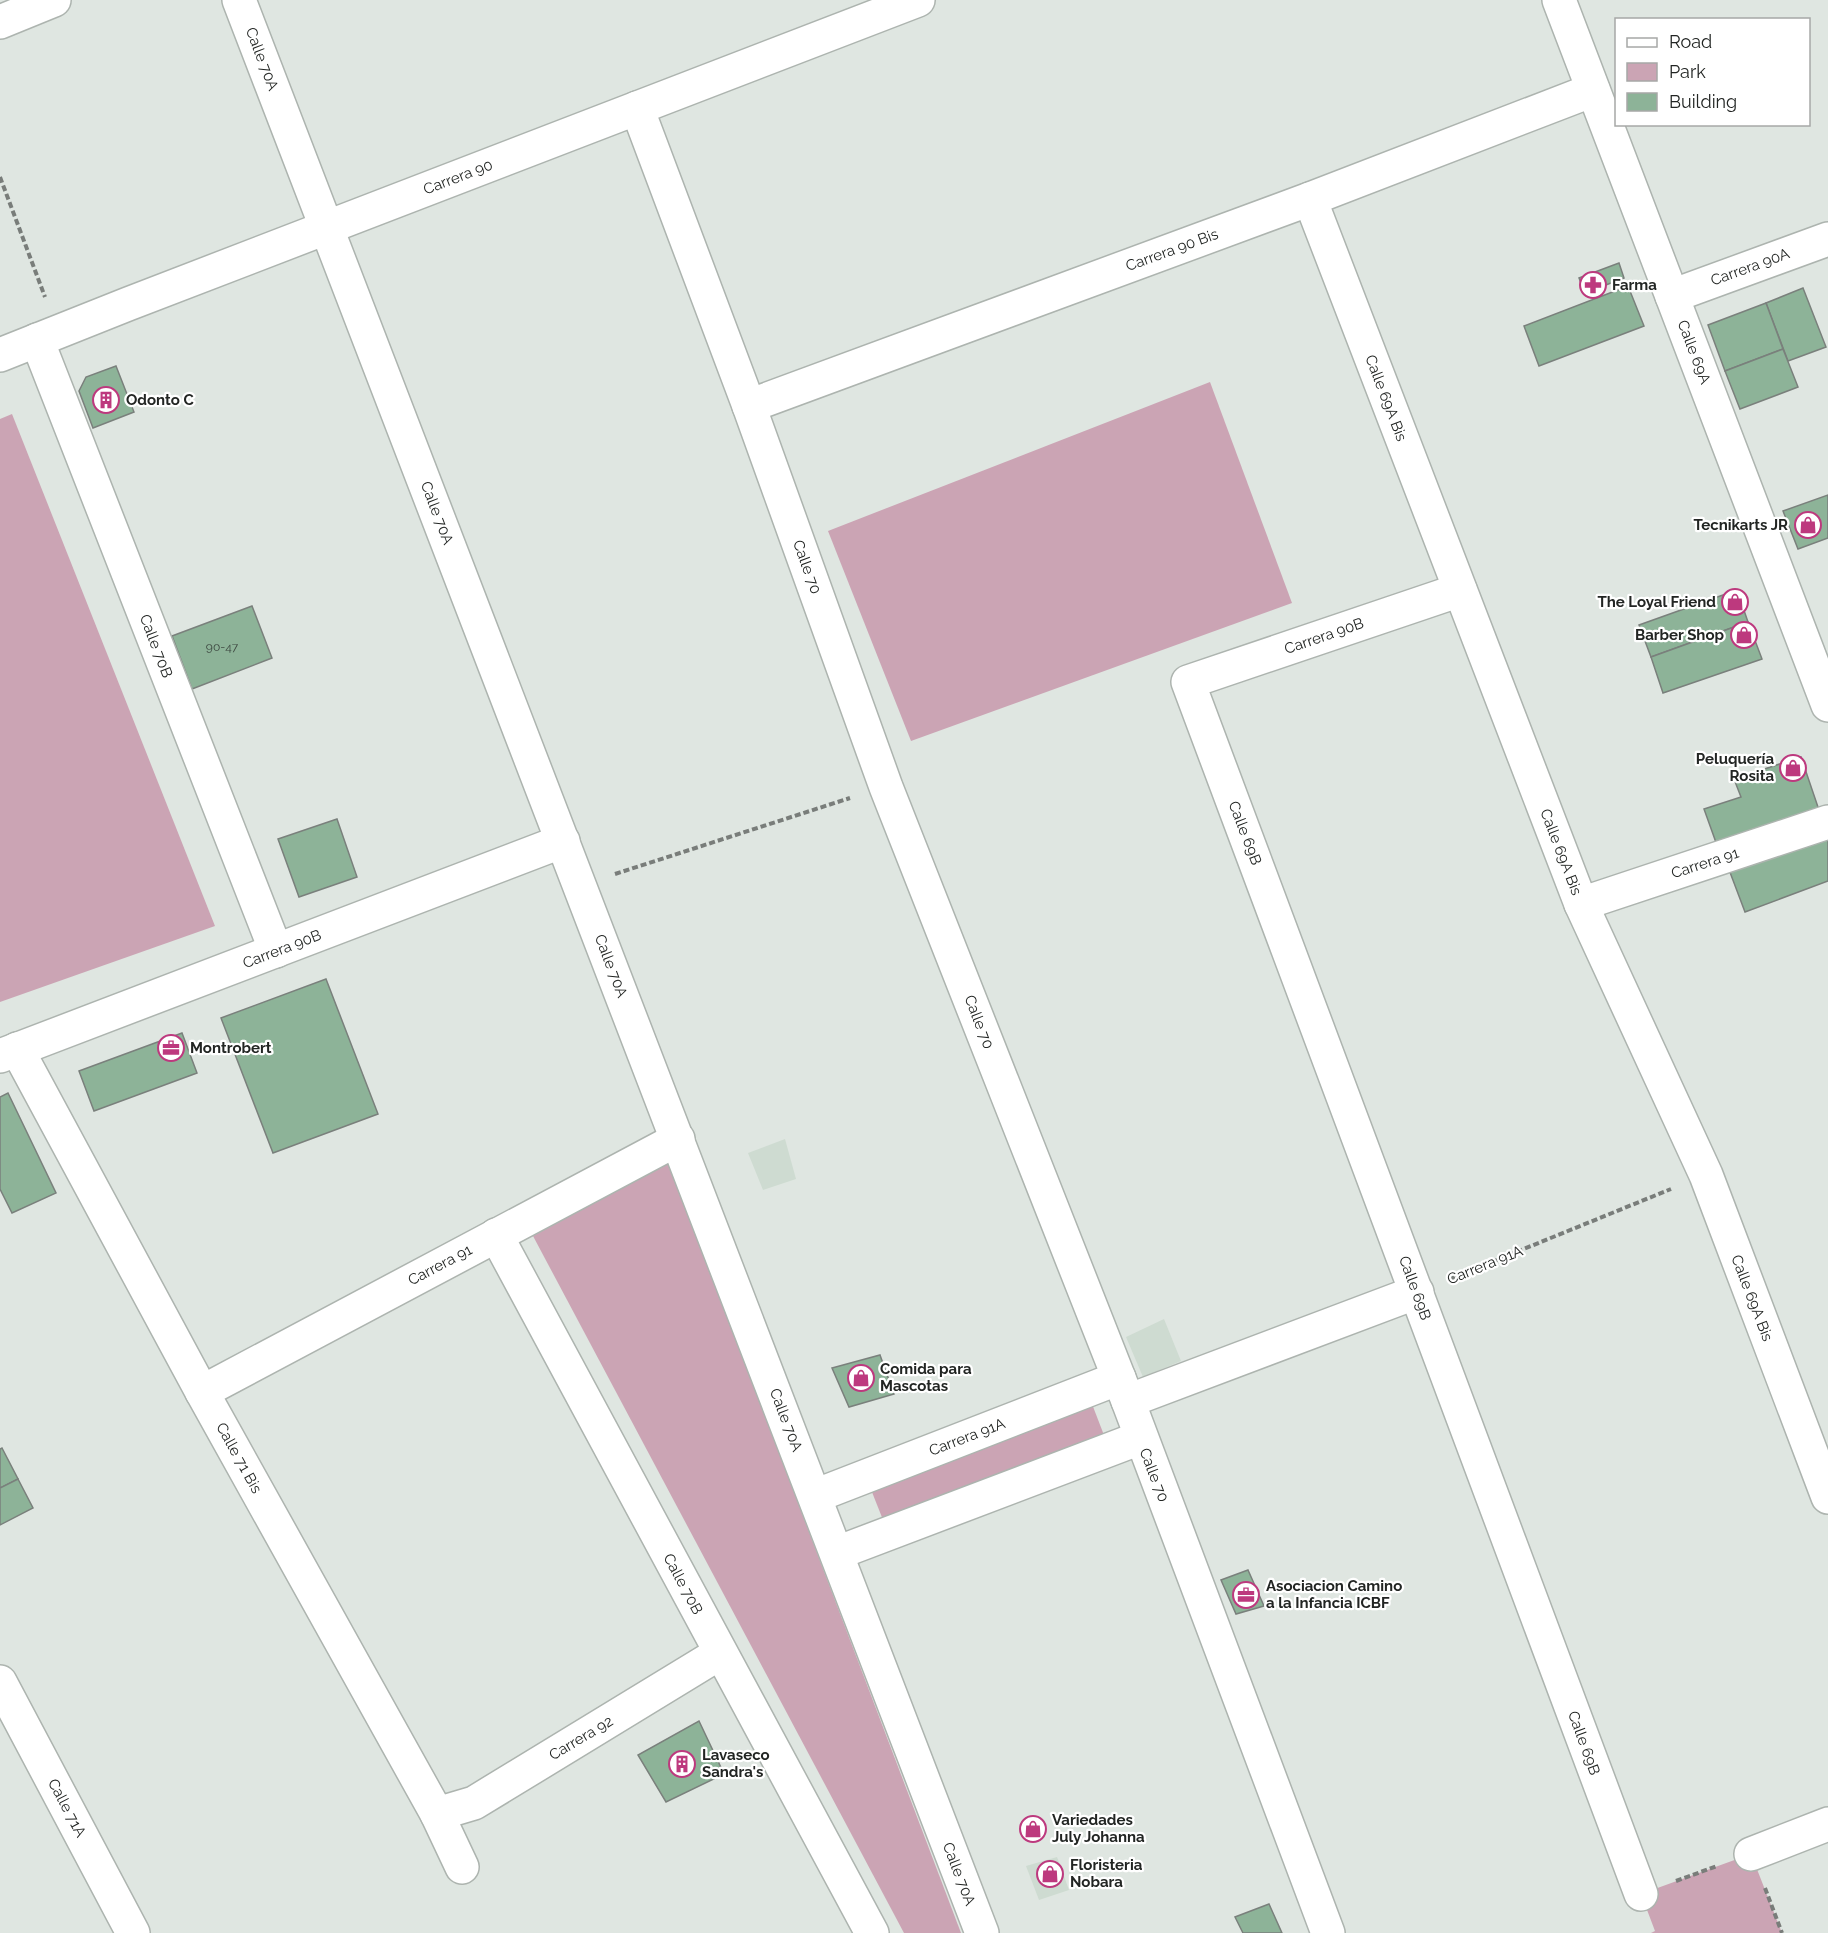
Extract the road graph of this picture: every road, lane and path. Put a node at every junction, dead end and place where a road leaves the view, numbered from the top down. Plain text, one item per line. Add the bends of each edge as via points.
1 (54, 0) edge
2 (239, 0) edge
3 (918, 0) edge
4 (1558, 0) edge
5 (0, 22) edge
6 (1593, 90) junction
7 (637, 108) junction
8 (0, 177) edge
9 (1310, 199) junction
10 (327, 227) junction
11 (1828, 238) edge
12 (1672, 296) junction
13 (47, 336) junction
14 (0, 355) edge
15 (749, 406) junction
16 (1460, 590) junction
17 (1188, 682) joint
18 (1828, 705) edge
19 (886, 787) junction
20 (1828, 822) edge
21 (563, 841) junction
22 (580, 886) junction
23 (1581, 904) junction
24 (276, 951) junction
25 (8, 1052) edge
26 (678, 1139) junction
27 (1706, 1175) junction
28 (496, 1235) junction
29 (1417, 1292) junction
30 (1123, 1390) junction
31 (202, 1392) junction
32 (1140, 1438) junction
33 (815, 1496) junction
34 (1828, 1497) edge
35 (837, 1553) junction
36 (720, 1653) junction
37 (0, 1682) edge
38 (11, 1726) edge
39 (437, 1814) junction
40 (1828, 1824) edge
41 (1751, 1854) junction
42 (462, 1867) dead end
43 (1641, 1894) joint
44 (133, 1933) edge
45 (872, 1933) edge
46 (982, 1933) edge
47 (1328, 1933) edge
48 (1782, 1933) edge

1 - 5 street
2 - 10 street, Calle 70A
3 - 7 street, Carrera 90
4 - 6 street, Calle 69A
6 - 9 street, Carrera 90 Bis
6 - 12 street, Calle 69A
7 - 10 street, Carrera 90
7 - 15 street, Calle 70
8 - 13 path
9 - 15 street, Carrera 90 Bis
9 - 16 street, Calle 69A Bis
10 - 13 street, Carrera 90
10 - 21 street, Calle 70A
11 - 12 street, Carrera 90A
12 - 18 street, Calle 69A
13 - 14 street, Carrera 90
13 - 24 street, Calle 70B
15 - 19 street, Calle 70
16 - 17 street, Carrera 90B
16 - 23 street, Calle 69A Bis
17 - 29 street, Calle 69B
19 - 22 path
19 - 30 street, Calle 70
20 - 23 street, Carrera 91
21 - 22 street, Calle 70A
21 - 24 street, Carrera 90B
22 - 26 street, Calle 70A
23 - 27 street, Calle 69A Bis
24 - 25 street, Carrera 90B
25 - 31 street, Calle 71 Bis
26 - 28 street, Carrera 91
26 - 33 street, Calle 70A
27 - 29 path, Carrera 91A
27 - 34 street, Calle 69A Bis
28 - 31 street, Carrera 91
28 - 36 street, Calle 70B
29 - 30 street, Carrera 91A
29 - 43 street, Calle 69B
30 - 32 street, Calle 70
30 - 33 street, Carrera 91A
31 - 39 street, Calle 71 Bis
32 - 35 street
32 - 47 street, Calle 70
33 - 35 street, Calle 70A
35 - 46 street, Calle 70A
36 - 39 street, Carrera 92 via 474,1803
36 - 45 street, Calle 70B
37 - 38 street, Calle 71A
38 - 44 street, Calle 71A
39 - 42 street, Calle 71 Bis
40 - 41 street
41 - 43 path
41 - 48 path

